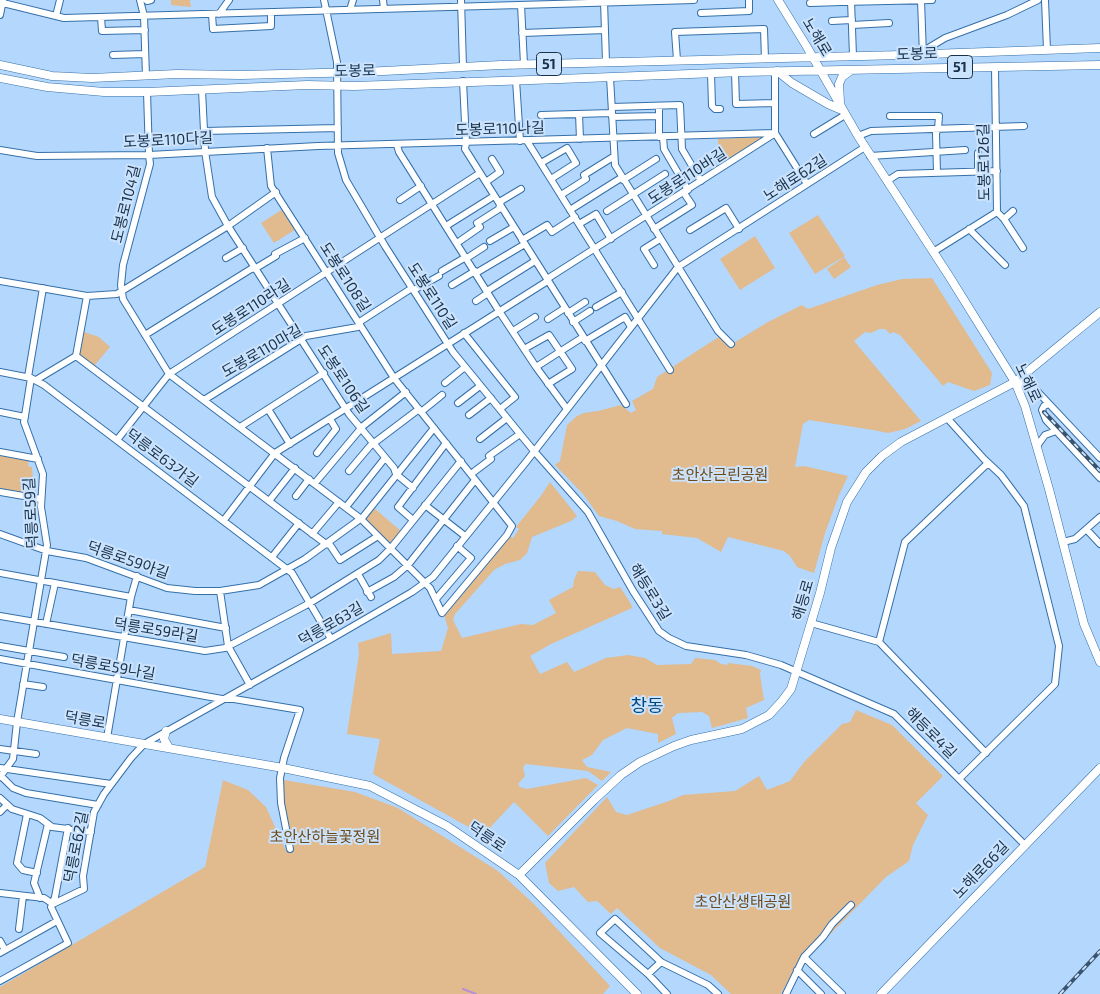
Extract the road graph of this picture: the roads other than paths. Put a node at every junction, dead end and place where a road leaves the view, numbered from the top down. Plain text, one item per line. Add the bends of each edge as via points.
1 (60, 0) edge
2 (140, 0) edge
3 (146, 0) edge
4 (151, 0) edge
5 (229, 0) edge
6 (324, 0) edge
7 (353, 0) edge
8 (383, 0) edge
9 (682, 0) edge
10 (694, 0) edge
11 (749, 0) edge
12 (778, 0) edge
13 (922, 0) edge
14 (932, 0) edge
15 (1038, 0) edge
16 (1045, 0) edge
17 (3, 1) edge
18 (604, 1) edge
19 (625, 1) edge
20 (841, 1) edge
21 (851, 1) edge
22 (461, 3) edge
23 (810, 3) dead end
24 (517, 4) edge
25 (384, 9) junction
26 (350, 10) junction
27 (326, 11) junction
28 (272, 12) junction
29 (701, 13) dead end
30 (216, 14) junction
31 (0, 15) edge
32 (56, 16) junction
33 (144, 16) junction
34 (101, 17) junction
35 (832, 21) dead end
36 (852, 23) junction
37 (888, 24) dead end
38 (145, 30) junction
39 (605, 30) junction
40 (522, 33) junction
41 (1100, 48) edge
42 (1047, 50) junction
43 (146, 54) junction
44 (113, 55) dead end
45 (926, 55) junction
46 (853, 56) junction
47 (813, 57) junction
48 (765, 59) junction
49 (676, 60) junction
50 (606, 62) junction
51 (524, 64) junction
52 (0, 65) edge
53 (1100, 65) edge
54 (463, 66) junction
55 (995, 67) junction
56 (821, 70) junction
57 (852, 70) junction
58 (776, 71) junction
59 (337, 72) junction
60 (735, 72) junction
61 (711, 73) junction
62 (146, 76) junction
63 (610, 77) junction
64 (0, 78) edge
65 (516, 80) junction
66 (464, 81) junction
67 (337, 85) junction
68 (202, 90) junction
69 (147, 92) junction
70 (775, 103) junction
71 (658, 106) junction
72 (720, 109) dead end
73 (843, 110) junction
74 (612, 112) junction
75 (579, 114) junction
76 (541, 116) dead end
77 (659, 116) junction
78 (890, 116) dead end
79 (784, 119) dead end
80 (775, 120) junction
81 (1024, 126) dead end
82 (996, 127) junction
83 (338, 128) junction
84 (938, 129) junction
85 (204, 132) junction
86 (775, 133) junction
87 (814, 134) dead end
88 (681, 136) junction
89 (858, 136) junction
90 (661, 137) junction
91 (613, 138) junction
92 (580, 139) junction
93 (520, 141) junction
94 (527, 141) junction
95 (466, 143) junction
96 (397, 145) junction
97 (338, 146) junction
98 (865, 147) junction
99 (267, 148) junction
100 (0, 150) edge
101 (965, 150) dead end
102 (205, 151) junction
103 (937, 152) junction
104 (978, 153) dead end
105 (149, 155) junction
106 (870, 156) junction
107 (613, 157) junction
108 (492, 159) dead end
109 (656, 159) dead end
110 (541, 163) junction
111 (997, 171) junction
112 (978, 172) junction
113 (480, 173) junction
114 (937, 173) junction
115 (665, 174) dead end
116 (551, 179) junction
117 (622, 179) junction
118 (887, 181) junction
119 (486, 182) junction
120 (701, 182) junction
121 (807, 184) junction
122 (421, 186) junction
123 (521, 189) dead end
124 (686, 191) junction
125 (276, 192) junction
126 (561, 195) junction
127 (632, 195) junction
128 (494, 196) junction
129 (400, 200) dead end
130 (433, 204) junction
131 (500, 205) junction
132 (570, 210) junction
133 (607, 211) dead end
134 (1013, 211) dead end
135 (997, 212) junction
136 (575, 217) junction
137 (646, 217) junction
138 (1004, 219) junction
139 (579, 224) junction
140 (228, 226) junction
141 (446, 226) junction
142 (514, 227) junction
143 (739, 229) junction
144 (969, 229) junction
145 (654, 230) junction
146 (690, 230) dead end
147 (305, 238) junction
148 (380, 238) junction
149 (611, 239) junction
150 (660, 239) junction
151 (490, 241) dead end
152 (457, 242) junction
153 (523, 242) junction
154 (484, 247) dead end
155 (243, 248) junction
156 (1023, 248) dead end
157 (595, 250) junction
158 (933, 252) junction
159 (226, 258) dead end
160 (466, 258) junction
161 (535, 261) junction
162 (654, 264) dead end
163 (1004, 265) dead end
164 (678, 266) junction
165 (256, 268) junction
166 (476, 272) junction
167 (327, 273) junction
168 (547, 280) junction
169 (0, 281) edge
170 (452, 285) dead end
171 (43, 288) junction
172 (413, 289) junction
173 (122, 292) junction
174 (488, 292) junction
175 (622, 292) junction
176 (87, 296) junction
177 (476, 301) dead end
178 (585, 302) dead end
179 (279, 303) junction
180 (566, 310) junction
181 (500, 311) junction
182 (1100, 312) edge
183 (535, 317) dead end
184 (638, 318) junction
185 (548, 319) dead end
186 (573, 322) junction
187 (360, 324) junction
188 (631, 328) junction
189 (512, 331) junction
190 (464, 333) junction
191 (145, 335) junction
192 (302, 339) junction
193 (584, 339) junction
194 (448, 344) junction
195 (732, 344) dead end
196 (524, 349) junction
197 (560, 352) junction
198 (76, 356) junction
199 (601, 366) junction
200 (465, 367) junction
201 (536, 367) junction
202 (670, 370) dead end
203 (0, 372) edge
204 (324, 373) junction
205 (169, 374) junction
206 (32, 378) junction
207 (394, 378) junction
208 (1015, 382) junction
209 (445, 383) dead end
210 (548, 384) junction
211 (480, 386) junction
212 (406, 392) junction
213 (442, 395) dead end
214 (491, 398) junction
215 (204, 400) junction
216 (458, 403) dead end
217 (626, 404) dead end
218 (1049, 404) junction
219 (144, 406) junction
220 (346, 408) junction
221 (500, 409) junction
222 (567, 409) junction
223 (268, 410) junction
224 (420, 410) junction
225 (0, 412) edge
226 (469, 415) dead end
227 (24, 417) junction
228 (507, 418) junction
229 (330, 419) junction
230 (948, 419) junction
231 (240, 427) junction
232 (361, 428) junction
233 (434, 428) junction
234 (1056, 431) junction
235 (520, 434) junction
236 (480, 439) dead end
237 (117, 440) junction
238 (373, 443) junction
239 (446, 443) junction
240 (290, 444) junction
241 (1037, 446) junction
242 (534, 451) junction
243 (0, 452) edge
244 (317, 453) dead end
245 (275, 454) junction
246 (385, 458) junction
247 (1100, 458) edge
248 (38, 459) junction
249 (460, 462) junction
250 (988, 463) junction
251 (295, 468) junction
252 (349, 471) dead end
253 (396, 474) junction
254 (471, 474) junction
255 (1100, 478) edge
256 (476, 480) junction
257 (312, 481) junction
258 (249, 485) junction
259 (412, 488) junction
260 (0, 492) edge
261 (296, 496) dead end
262 (41, 499) junction
263 (269, 501) junction
264 (339, 502) junction
265 (493, 502) junction
266 (425, 505) junction
267 (346, 507) junction
268 (1100, 517) edge
269 (361, 519) junction
270 (224, 520) junction
271 (413, 520) junction
272 (444, 520) junction
273 (299, 523) junction
274 (1087, 530) junction
275 (0, 534) edge
276 (312, 534) junction
277 (378, 536) junction
278 (465, 536) junction
279 (1063, 542) junction
280 (326, 544) junction
281 (1100, 544) edge
282 (457, 546) junction
283 (391, 548) junction
284 (47, 551) junction
285 (272, 557) junction
286 (408, 565) junction
287 (288, 569) junction
288 (0, 573) edge
289 (358, 574) junction
290 (137, 576) junction
291 (42, 580) junction
292 (55, 583) junction
293 (424, 583) junction
294 (220, 591) junction
295 (131, 597) junction
296 (436, 599) junction
297 (310, 603) junction
298 (129, 610) junction
299 (0, 616) edge
300 (34, 622) junction
301 (811, 623) junction
302 (46, 624) junction
303 (226, 628) junction
304 (124, 638) junction
305 (331, 639) junction
306 (879, 642) junction
307 (0, 646) edge
308 (228, 646) junction
309 (29, 651) junction
310 (64, 657) dead end
311 (0, 659) edge
312 (1100, 662) edge
313 (27, 664) junction
314 (796, 672) junction
315 (116, 680) junction
316 (23, 684) junction
317 (250, 685) junction
318 (43, 687) dead end
319 (222, 699) junction
320 (0, 719) edge
321 (17, 722) junction
322 (166, 731) junction
323 (107, 738) junction
324 (144, 744) junction
325 (169, 748) junction
326 (0, 749) edge
327 (14, 751) junction
328 (986, 753) junction
329 (36, 754) dead end
330 (0, 768) edge
331 (8, 768) junction
332 (283, 768) junction
333 (1100, 768) edge
334 (1, 777) edge
335 (959, 779) junction
336 (111, 784) junction
337 (0, 798) edge
338 (7, 805) junction
339 (98, 805) junction
340 (0, 812) edge
341 (27, 814) junction
342 (48, 824) junction
343 (68, 828) junction
344 (90, 832) junction
345 (1025, 845) junction
346 (290, 848) dead end
347 (36, 873) junction
348 (519, 875) junction
349 (0, 893) edge
350 (23, 896) junction
351 (40, 898) junction
352 (53, 904) junction
353 (851, 905) dead end
354 (58, 921) junction
355 (19, 929) dead end
356 (0, 941) edge
357 (2, 952) edge
358 (804, 957) junction
359 (661, 962) junction
360 (797, 970) junction
361 (648, 974) junction
362 (0, 982) edge
363 (883, 993) edge
364 (637, 994) edge
365 (667, 994) edge
366 (718, 994) edge
367 (786, 994) edge
368 (822, 994) edge
369 (842, 994) edge

1 - 32 street
2 - 33 street
3 - 4 street
5 - 30 street
6 - 27 street, 도봉로110길
7 - 26 street
8 - 25 street
9 - 10 street
9 - 19 street
11 - 29 street via 749,11
12 - 47 main road, 노해로
13 - 14 street
13 - 21 street
13 - 45 street
15 - 45 street via 945,38 930,47
16 - 42 street
17 - 31 street
17 - 32 street
18 - 19 street
18 - 24 street
18 - 39 street
20 - 21 street
20 - 23 street
21 - 36 street
22 - 24 street
22 - 25 street
22 - 54 street
24 - 40 street
25 - 26 street
26 - 27 street
27 - 28 street
27 - 59 street, 도봉로110길
28 - 30 street
28 - 30 street via 271,26 213,29
30 - 33 street
32 - 34 street
33 - 34 street
33 - 38 street
34 - 38 street via 102,31
35 - 36 street
36 - 37 street
36 - 46 street
38 - 43 street
39 - 40 street
39 - 50 street
40 - 51 street
41 - 42 main road, 도봉로 / 51
42 - 45 main road, 도봉로 / 51
43 - 44 street
43 - 62 street
45 - 46 main road, 도봉로 / 51
46 - 47 main road, 도봉로 / 51
47 - 48 main road, 도봉로 / 51
47 - 56 main road, 노해로
48 - 49 main road, 도봉로 / 51
48 - 49 street via 764,29 675,32
49 - 50 main road, 도봉로 / 51
50 - 51 main road, 도봉로 / 51
51 - 54 main road, 도봉로 / 51
52 - 62 main road, 도봉로 / 51 via 52,76
53 - 55 main road, 도봉로 / 51
54 - 59 main road, 도봉로 / 51
55 - 57 main road, 도봉로 / 51
55 - 82 street, 도봉로126길
56 - 57 main road, 도봉로 / 51
56 - 58 main road, 도봉로 / 51
56 - 73 main road, 노해로
57 - 73 main road via 841,79 839,89
58 - 60 main road, 도봉로 / 51
58 - 70 street
58 - 73 main road
59 - 62 main road, 도봉로 / 51
59 - 67 street, 도봉로110길
60 - 61 main road, 도봉로 / 51
60 - 70 street via 736,104
61 - 63 main road, 도봉로 / 51
61 - 72 street via 712,106
63 - 65 main road, 도봉로 / 51
63 - 74 street
64 - 69 main road, 도봉로 / 51 via 47,87
65 - 66 main road, 도봉로 / 51
65 - 93 street
66 - 67 main road, 도봉로 / 51
66 - 95 street
67 - 68 main road, 도봉로 / 51
67 - 83 street, 도봉로110길
68 - 69 main road, 도봉로 / 51
68 - 85 street, 도봉로106길
69 - 105 street, 도봉로104길
70 - 80 street
71 - 74 street
71 - 77 street
71 - 88 street via 680,106
73 - 87 street
73 - 89 main road, 노해로
74 - 75 street
74 - 77 street
74 - 91 street
75 - 76 street
75 - 92 street
77 - 90 street
78 - 84 street via 939,116
79 - 80 street
80 - 86 street
81 - 82 street
82 - 84 street
82 - 111 street, 도봉로126길
83 - 85 street
83 - 97 street, 도봉로110길
84 - 89 street via 871,130
84 - 103 street
85 - 102 street, 도봉로106길
86 - 88 street, 도봉로110나길
86 - 120 street, 도봉로110바길
86 - 121 street
88 - 90 street, 도봉로110나길
88 - 120 street via 682,149
89 - 98 main road, 노해로
90 - 91 street, 도봉로110나길
90 - 124 street
91 - 92 street, 도봉로110나길
91 - 107 street
92 - 94 street, 도봉로110나길
93 - 94 street, 도봉로110나길
93 - 95 street, 도봉로110나길
94 - 110 street
95 - 96 street, 도봉로110나길
95 - 113 street via 465,150
96 - 97 street, 도봉로110나길
96 - 122 street
97 - 99 street, 도봉로110다길
97 - 148 street, 도봉로110길 via 346,180
98 - 106 main road, 노해로
98 - 121 street, 노해로62길
99 - 102 street, 도봉로110다길
99 - 125 street, 도봉로108길 via 271,186
100 - 105 street, 도봉로110다길 via 37,156
101 - 103 street
102 - 105 street, 도봉로110다길
102 - 140 street, 도봉로106길 via 212,197
103 - 106 street
103 - 114 street
104 - 112 street
105 - 173 street, 도봉로104길 via 150,164 123,265
106 - 118 main road, 노해로
107 - 117 street
107 - 126 street via 584,175 586,179
108 - 119 street via 500,172
109 - 117 street
110 - 116 street
110 - 116 street via 567,148 576,163
111 - 112 street
111 - 135 street, 도봉로126길
112 - 114 street
113 - 119 street
113 - 130 street
114 - 118 street via 896,175
115 - 127 street
116 - 126 street
117 - 127 street
117 - 132 street
118 - 158 main road, 노해로
119 - 128 street
120 - 124 street, 도봉로110바길
121 - 143 street, 노해로62길
122 - 129 street
122 - 130 street
123 - 131 street via 501,201
124 - 137 street, 도봉로110바길
124 - 145 street via 692,204
125 - 140 street
125 - 147 street, 도봉로108길
126 - 132 street
127 - 133 street
127 - 137 street
128 - 131 street
128 - 141 street
130 - 141 street
130 - 148 street
131 - 142 street
131 - 152 street via 499,209 477,222 480,227
132 - 136 street
134 - 138 street
135 - 138 street, 도봉로126길
135 - 144 street
136 - 139 street
136 - 153 street via 552,232 547,225
137 - 145 street
137 - 149 street, 도봉로110바길
138 - 156 street, 도봉로126길
139 - 149 street via 596,214
139 - 157 street
140 - 155 street, 도봉로106길
140 - 173 street
141 - 152 street
142 - 151 street
142 - 153 street
143 - 146 street via 726,208
143 - 164 street, 노해로62길
144 - 158 street
144 - 163 street
145 - 150 street
147 - 165 street
147 - 167 street, 도봉로108길
148 - 167 street, 도봉로110라길
148 - 172 street, 도봉로110길
149 - 157 street, 도봉로110바길
150 - 162 street via 644,248
150 - 164 street
152 - 160 street
153 - 161 street
153 - 166 street
154 - 160 street, 도봉로110마길
155 - 159 street
155 - 165 street, 도봉로106길
157 - 168 street, 도봉로110바길
157 - 175 street
158 - 208 main road, 노해로
160 - 166 street
160 - 172 street, 도봉로110마길
161 - 168 street
161 - 174 street
164 - 184 street, 노해로62길
164 - 195 street via 718,331
165 - 179 street, 도봉로106길
165 - 191 street
166 - 170 street
166 - 174 street
167 - 179 street, 도봉로110라길
167 - 187 street, 도봉로108길
168 - 180 street
168 - 181 street, 도봉로110바길
169 - 171 street
171 - 176 street
171 - 206 street, 덕릉로59길
172 - 187 street, 도봉로110마길 via 361,320
172 - 194 street, 도봉로110길
173 - 176 street
173 - 191 street, 도봉로104길
174 - 177 street
174 - 181 street
175 - 184 street
175 - 186 street
176 - 198 street
178 - 180 street
179 - 192 street, 도봉로106길
179 - 205 street, 도봉로110라길
180 - 185 street
180 - 186 street
181 - 189 street
181 - 190 street, 도봉로110바길
182 - 208 main road, 해등로
183 - 189 street
184 - 188 street, 노해로62길
184 - 202 street
186 - 193 street
187 - 192 street, 도봉로110마길
187 - 207 street, 도봉로108길
188 - 193 street via 625,317
188 - 199 street, 노해로62길
189 - 196 street
190 - 194 street, 도봉로110바길
190 - 221 street via 515,396
191 - 205 street, 도봉로104길
192 - 204 street, 도봉로106길
192 - 215 street, 도봉로110마길
193 - 197 street
193 - 199 street
194 - 200 street, 도봉로110길
194 - 207 street, 도봉로110바길
196 - 197 street via 549,335
196 - 201 street
197 - 201 street
197 - 210 street via 572,370
198 - 206 street
198 - 219 street
199 - 217 street
199 - 222 street, 노해로62길
200 - 209 street
200 - 211 street, 도봉로110길
201 - 210 street
203 - 206 street
204 - 220 street, 도봉로106길
204 - 223 street
205 - 215 street, 도봉로104길
205 - 219 street, 도봉로110라길
206 - 227 street, 덕릉로59길
206 - 237 street, 덕릉로63가길
207 - 212 street, 도봉로108길
207 - 220 street, 도봉로110바길
208 - 218 street via 1036,390
208 - 230 main road, 해등로
208 - 241 main road, 노해로 via 1026,406
210 - 222 street
211 - 214 street, 도봉로110길
211 - 216 street
212 - 224 street, 도봉로108길
212 - 232 street, 도봉로106길
213 - 224 street
214 - 221 street, 도봉로110길
214 - 226 street
215 - 231 street, 도봉로104길
218 - 234 street via 1042,412
218 - 247 street
219 - 237 street, 도봉로110라길
219 - 258 street
220 - 229 street, 도봉로110바길
220 - 232 street, 도봉로106길
221 - 228 street, 도봉로110길
222 - 242 street, 노해로62길
223 - 231 street
223 - 240 street
224 - 233 street, 도봉로108길
224 - 238 street
225 - 227 street
227 - 248 street, 덕릉로59길
228 - 235 street, 도봉로110길
228 - 236 street
229 - 240 street, 도봉로110바길
229 - 244 street via 336,429
230 - 250 street
230 - 301 main road, 해등로 via 901,442 866,472 847,502
231 - 245 street, 도봉로104길
232 - 238 street, 도봉로106길
232 - 257 street
233 - 239 street, 도봉로108길
233 - 253 street
234 - 241 street via 1045,435
234 - 255 street
235 - 242 street, 도봉로110길
235 - 254 street via 489,456 491,459
237 - 270 street, 덕릉로63가길
238 - 246 street, 도봉로106길
238 - 252 street
239 - 249 street, 도봉로108길
239 - 259 street
240 - 245 street, 도봉로110바길
241 - 279 main road, 노해로
242 - 265 street, 덕릉로63길
242 - 314 street, 해등로3길 via 588,512 662,634 686,646 746,655
243 - 248 street
245 - 251 street, 도봉로104길
245 - 258 street, 도봉로110바길
246 - 253 street, 도봉로106길
246 - 267 street
248 - 262 street, 덕릉로59길 via 43,474
249 - 254 street, 도봉로108길
249 - 266 street
250 - 306 street via 905,542
250 - 328 street via 1024,506 1059,646 1055,684
251 - 257 street, 도봉로104길
251 - 263 street
253 - 259 street
253 - 269 street
254 - 256 street, 도봉로108길
256 - 265 street, 도봉로108길
256 - 272 street
257 - 261 street
257 - 264 street, 도봉로104길
258 - 263 street
258 - 270 street, 도봉로110바길
259 - 271 street via 398,507
260 - 262 street
262 - 284 street, 덕릉로59길
263 - 273 street
264 - 267 street, 도봉로104길
264 - 276 street
265 - 278 street, 덕릉로63길
265 - 296 street via 512,526 507,535 442,613
266 - 271 street
266 - 272 street
267 - 269 street, 도봉로104길
268 - 274 street
269 - 277 street, 도봉로104길
269 - 280 street
270 - 285 street, 덕릉로63가길
271 - 283 street
272 - 278 street
272 - 286 street
273 - 276 street
273 - 285 street
274 - 279 street via 1075,539
274 - 281 street
275 - 284 street, 덕릉로59아길
276 - 280 street
277 - 280 street via 340,560 330,544
277 - 283 street, 도봉로104길
278 - 282 street, 덕릉로63길
279 - 312 main road, 노해로 via 1084,624
280 - 287 street
282 - 293 street, 덕릉로63길 via 433,577
282 - 296 street via 472,558
283 - 286 street, 도봉로104길
283 - 289 street
284 - 290 street, 덕릉로59아길 via 86,558
284 - 291 street, 덕릉로59길
285 - 287 street, 덕릉로63가길
286 - 289 street, 덕릉로63길 via 369,594
286 - 293 street, 도봉로104길
287 - 294 street, 덕릉로59아길 via 259,585
287 - 297 street, 덕릉로63가길
288 - 291 street
289 - 297 street
290 - 294 street, 덕릉로59아길 via 167,588
290 - 295 street
291 - 292 street
291 - 300 street, 덕릉로59길
292 - 295 street
292 - 302 street
293 - 296 street
293 - 305 street, 덕릉로63길
294 - 303 street
295 - 298 street
297 - 305 street, 덕릉로63가길
297 - 308 street, 덕릉로59라길
298 - 303 street
298 - 304 street
299 - 300 street, 덕릉로59라길
300 - 302 street, 덕릉로59라길
300 - 309 street, 덕릉로59길
301 - 306 street
301 - 314 main road, 해등로
302 - 304 street, 덕릉로59라길
303 - 308 street
304 - 308 street, 덕릉로59라길 via 205,651
304 - 315 street
305 - 317 street, 덕릉로63길
306 - 328 street
307 - 309 street
308 - 317 street
309 - 310 street
309 - 313 street, 덕릉로59길
311 - 313 street, 덕릉로59나길
313 - 315 street, 덕릉로59나길
313 - 316 street, 덕릉로59길
314 - 335 street, 해등로4길 via 894,714
314 - 348 main road, 해등로 via 791,688 768,715 742,729 674,746 621,775
315 - 319 street, 덕릉로59나길
315 - 323 street
316 - 318 street
316 - 321 street, 덕릉로59길
317 - 319 street, 덕릉로63길
319 - 322 street, 덕릉로63길
319 - 332 street via 300,710
320 - 321 main road, 덕릉로
321 - 323 main road, 덕릉로
321 - 327 street, 덕릉로59길
322 - 324 street, 덕릉로63길
322 - 325 main road via 164,739
323 - 324 main road, 덕릉로
324 - 325 main road, 덕릉로
324 - 336 street, 덕릉로62길
325 - 332 main road, 덕릉로
326 - 327 street
327 - 329 street
327 - 331 street, 덕릉로59길
328 - 335 street
330 - 331 street
331 - 334 street
331 - 336 street
332 - 346 street via 281,803
332 - 348 main road, 덕릉로 via 370,786 447,826
333 - 345 main road, 노해로66길
334 - 339 street via 26,794
335 - 345 street, 해등로4길
336 - 339 street, 덕릉로62길
337 - 338 street
338 - 340 street
338 - 341 street
339 - 344 street, 덕릉로62길
341 - 342 street
341 - 347 street via 17,864 23,870
342 - 343 street
342 - 347 street
343 - 344 street
343 - 352 street
344 - 352 street, 덕릉로62길 via 82,876 84,889
345 - 363 main road, 노해로66길
347 - 351 street via 34,883
348 - 364 main road, 덕릉로
349 - 350 street
350 - 351 street
350 - 355 street
351 - 352 street
352 - 354 street via 51,907
353 - 358 street
354 - 357 street
354 - 362 street via 68,943
356 - 357 street
358 - 360 street
358 - 369 street
359 - 361 street
359 - 361 street via 615,919 600,933
359 - 366 street via 708,985
360 - 367 street
360 - 368 street
361 - 365 street

